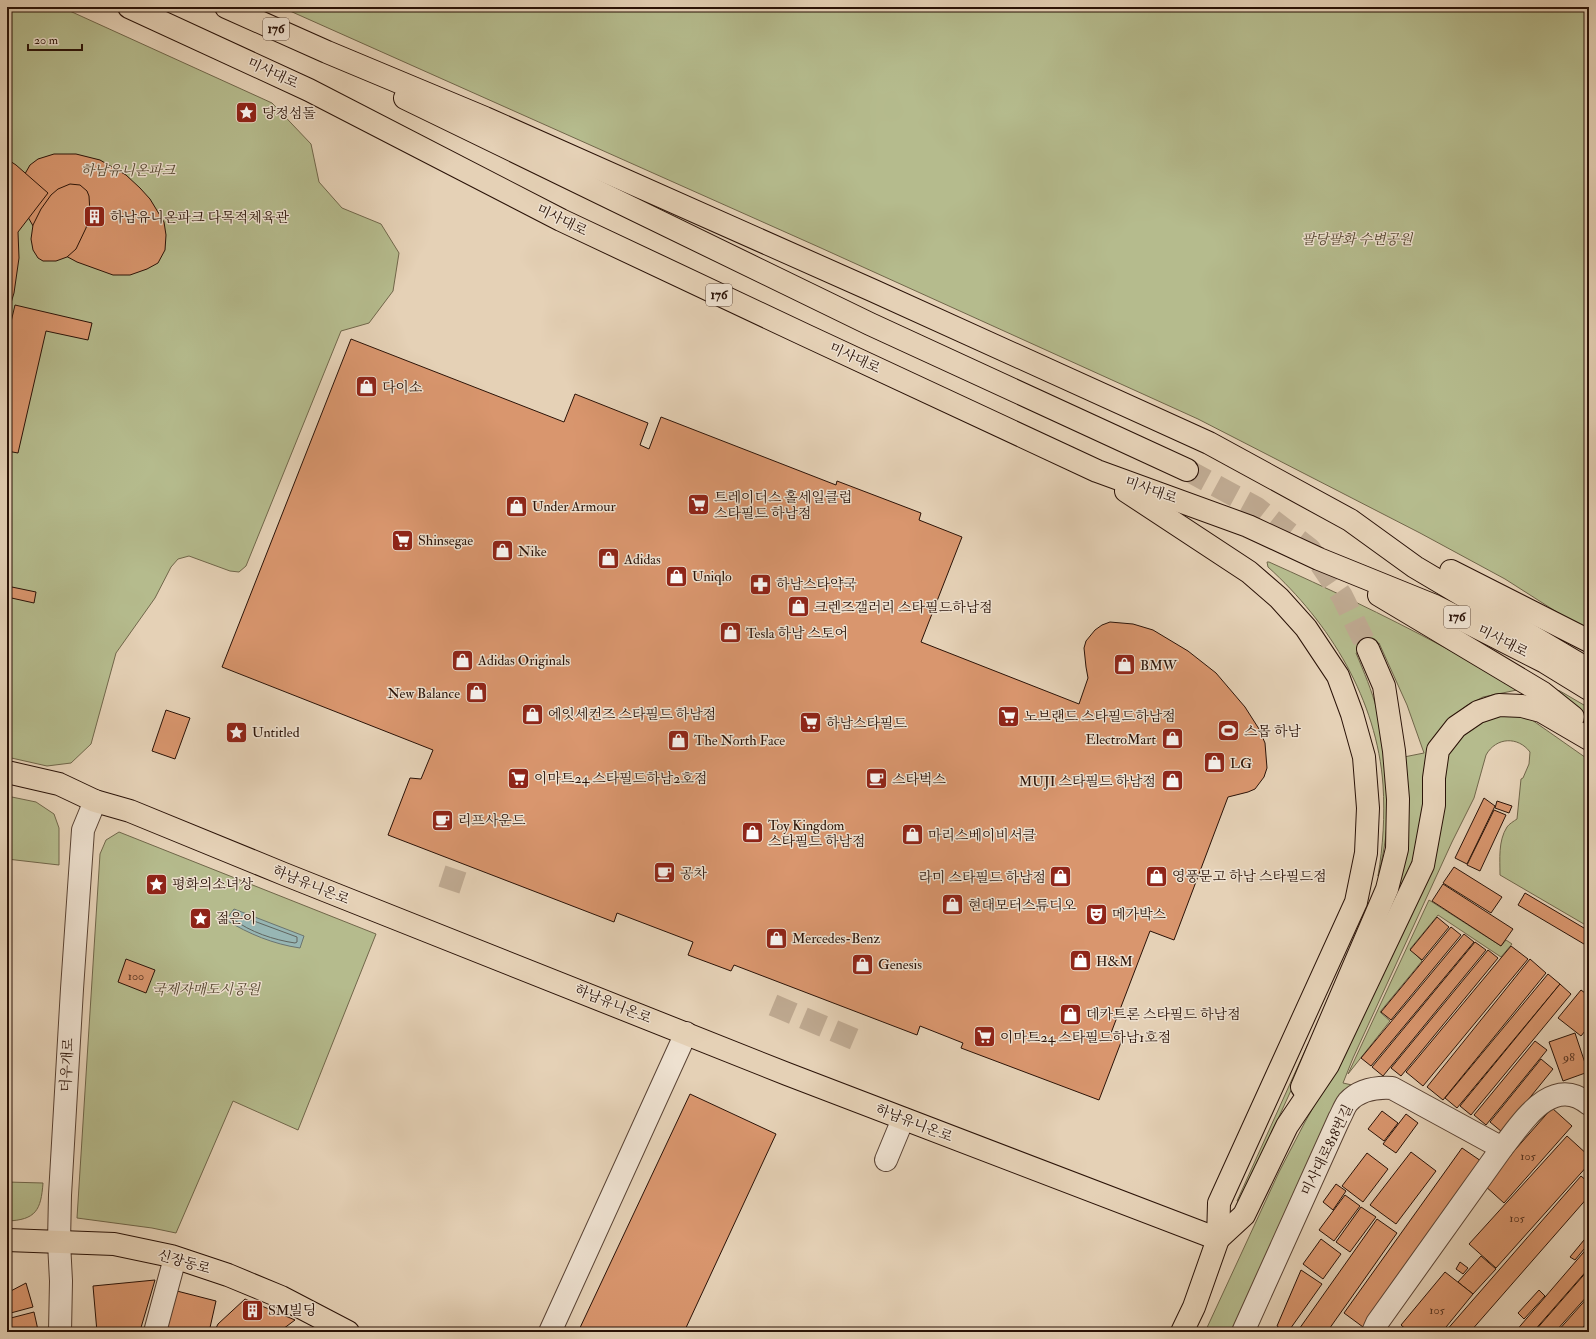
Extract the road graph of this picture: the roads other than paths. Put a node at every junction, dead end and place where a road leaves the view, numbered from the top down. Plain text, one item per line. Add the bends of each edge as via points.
1 (129, 7) edge
2 (226, 7) edge
3 (327, 52) junction
4 (1187, 470) tunnel mouth
5 (1097, 471) junction
6 (1350, 520) junction
7 (1319, 560) junction
8 (1589, 641) edge
9 (1368, 648) tunnel mouth
10 (1589, 670) edge
11 (1589, 689) edge
12 (1583, 733) edge
13 (1589, 746) edge
14 (7, 772) edge
15 (95, 800) junction
16 (686, 1033) junction
17 (1589, 1104) edge
18 (902, 1118) junction
19 (1287, 1126) junction
20 (1502, 1148) junction
21 (886, 1160) dead end
22 (1218, 1239) junction
23 (7, 1240) edge
24 (59, 1242) junction
25 (175, 1258) junction
26 (60, 1332) edge
27 (155, 1332) edge
28 (348, 1332) edge
29 (550, 1332) edge
30 (1182, 1332) edge
31 (1243, 1332) edge
32 (1373, 1332) edge

1 - 5 main road, 미사대로 / 176 via 309,90 561,220
2 - 3 main road, 미사대로 / 176
3 - 4 main road via 414,104 870,324
3 - 6 main road, 미사대로 / 176 via 485,118 1208,443
5 - 7 main road, 미사대로 / 176 via 1248,526
5 - 22 main road via 1248,572 1279,598 1306,628 1338,676 1364,757 1368,808 1366,853 1356,902 1219,1203
6 - 8 main road
6 - 10 main road, 미사대로 / 176 via 1415,567
7 - 11 main road, 미사대로 / 176 via 1435,606 1545,662
7 - 12 main road via 1543,693
9 - 19 main road via 1384,686 1394,751 1398,799 1397,849 1387,889 1312,1061
12 - 13 street
12 - 19 main road via 1541,711 1522,706 1499,705 1478,712 1456,727 1438,750 1434,804 1423,865 1328,1065
14 - 15 main road, 하남유니온로 via 59,784
15 - 16 main road, 하남유니온로 via 130,811
15 - 24 street, 더우개로 via 83,830 70,1013
16 - 18 main road, 하남유니온로
16 - 29 street
17 - 20 street via 1572,1095 1555,1095 1537,1105
18 - 21 street
18 - 22 main road, 하남유니온로
19 - 22 main road via 1244,1215
20 - 31 street, 미사대로818번길 via 1392,1088 1377,1087 1362,1092 1348,1102 1339,1119
20 - 32 street via 1381,1317
22 - 30 main road via 1194,1307
23 - 24 main road, 신장동로
24 - 25 main road, 신장동로 via 114,1244
24 - 26 street, 더우개로
25 - 27 street
25 - 28 main road, 신장동로 via 228,1275

